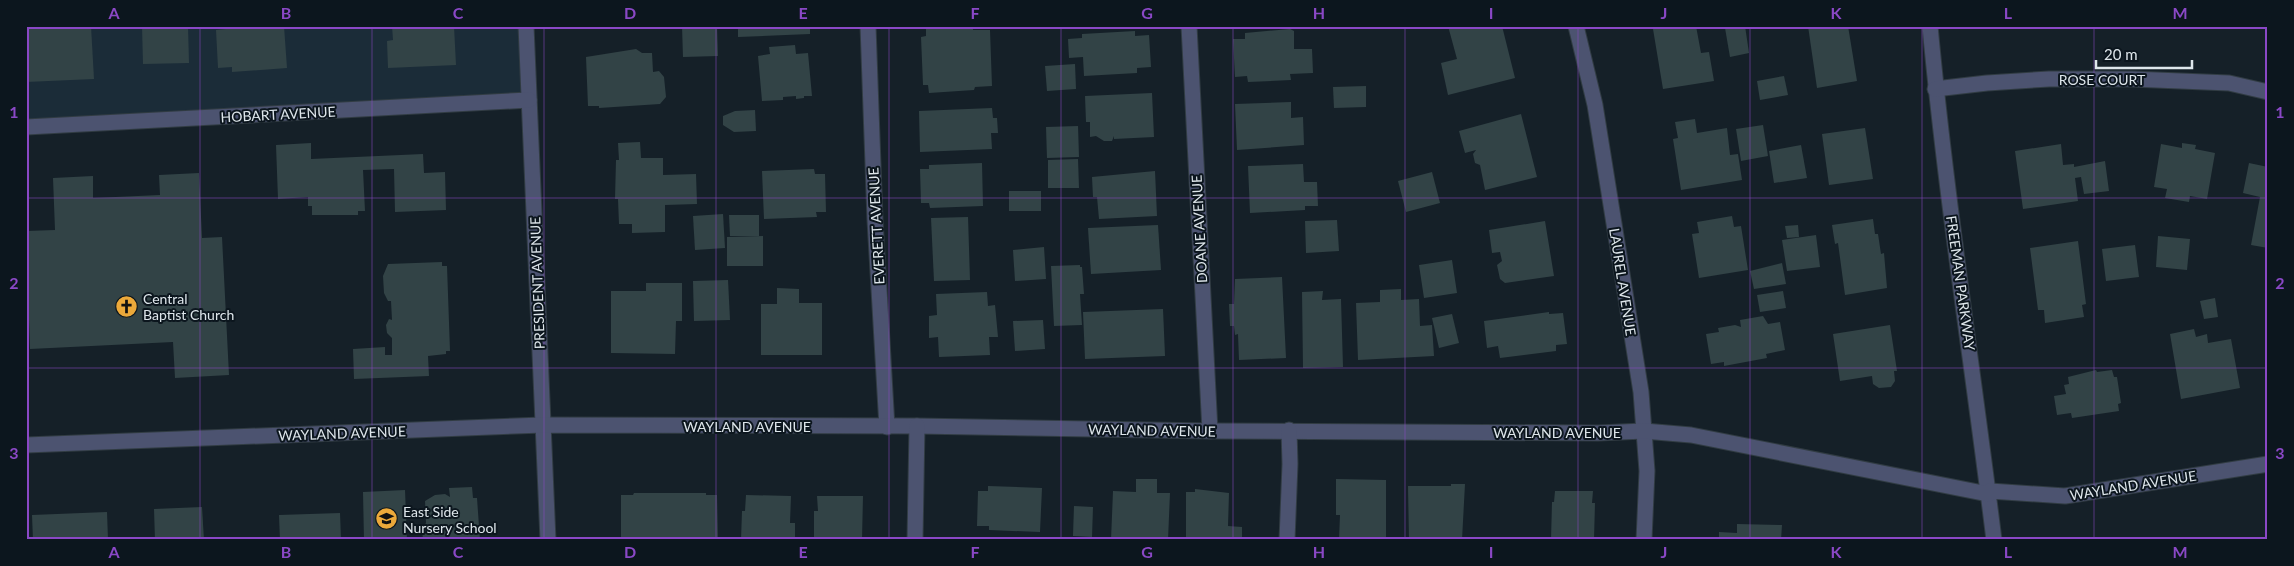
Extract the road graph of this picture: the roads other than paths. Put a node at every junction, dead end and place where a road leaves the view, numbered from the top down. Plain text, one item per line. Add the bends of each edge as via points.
1 (526, 26) edge
2 (868, 26) edge
3 (1189, 26) edge
4 (1576, 26) edge
5 (1930, 26) edge
6 (1936, 89) junction
7 (2268, 92) edge
8 (529, 100) junction
9 (26, 127) edge
10 (543, 425) junction
11 (917, 426) junction
12 (888, 427) junction
13 (1289, 430) junction
14 (1210, 431) junction
15 (1644, 431) junction
16 (26, 446) edge
17 (2268, 464) edge
18 (1988, 494) junction
19 (548, 540) edge
20 (915, 540) edge
21 (1287, 540) edge
22 (1644, 540) edge
23 (1994, 540) edge

1 - 8 street, PRESIDENT AVENUE
2 - 12 street, EVERETT AVENUE via 875,220
3 - 14 street, DOANE AVENUE
4 - 15 street, LAUREL AVENUE via 1596,115 1641,392
5 - 6 street, FREEMAN PARKWAY
6 - 7 street, ROSE COURT via 2049,79 2132,79 2229,83
6 - 18 street, FREEMAN PARKWAY
8 - 9 street, HOBART AVENUE
8 - 10 street, PRESIDENT AVENUE
10 - 12 street, WAYLAND AVENUE
10 - 16 street, WAYLAND AVENUE
10 - 19 street, PRESIDENT AVENUE
11 - 12 street, WAYLAND AVENUE
11 - 14 street, WAYLAND AVENUE
11 - 20 street
13 - 14 street, WAYLAND AVENUE
13 - 15 street, WAYLAND AVENUE
13 - 21 street
15 - 18 street, WAYLAND AVENUE via 1691,435
15 - 22 street, LAUREL AVENUE via 1647,471
17 - 18 street, WAYLAND AVENUE via 2065,496 1990,491
18 - 23 street, FREEMAN PARKWAY

